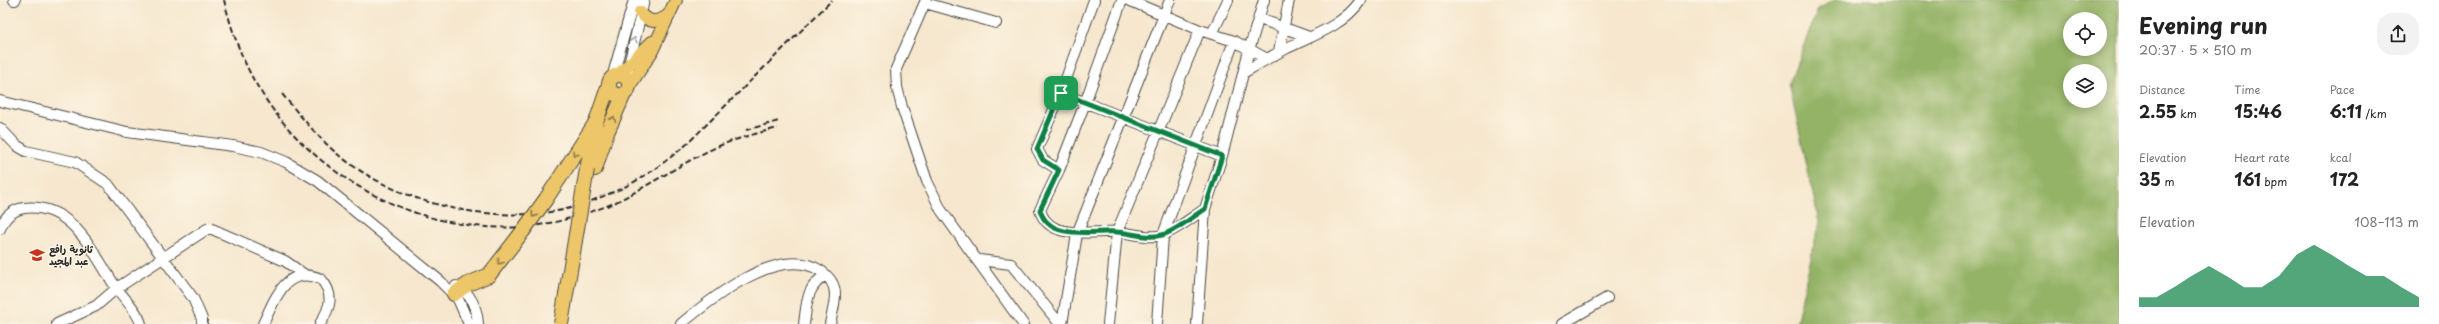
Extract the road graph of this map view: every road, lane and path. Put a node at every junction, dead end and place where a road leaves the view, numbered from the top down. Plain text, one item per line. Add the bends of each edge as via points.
1 (634, 0) edge
2 (644, 0) edge
3 (676, 0) edge
4 (1094, 0) edge
5 (1122, 0) edge
6 (1128, 0) edge
7 (1170, 0) edge
8 (1227, 0) edge
9 (1264, 0) edge
10 (1289, 0) edge
11 (1361, 0) edge
12 (925, 1) edge
13 (640, 12) junction
14 (669, 15) junction
15 (1164, 16) junction
16 (1260, 19) junction
17 (996, 23) dead end
18 (1283, 26) junction
19 (1200, 30) junction
20 (1212, 34) junction
21 (660, 35) junction
22 (1309, 37) junction
23 (1234, 41) junction
24 (1249, 50) junction
25 (1278, 52) junction
26 (1267, 59) junction
27 (1243, 73) junction
28 (621, 80) junction
29 (1061, 93) junction
30 (0, 101) edge
31 (1086, 103) junction
32 (1125, 118) junction
33 (596, 122) junction
34 (0, 128) edge
35 (1157, 131) junction
36 (1196, 144) junction
37 (1222, 156) junction
38 (591, 169) junction
39 (1059, 170) junction
40 (1205, 209) junction
41 (0, 229) edge
42 (1117, 232) junction
43 (1077, 234) junction
44 (1163, 235) junction
45 (162, 257) junction
46 (979, 260) junction
47 (305, 275) junction
48 (826, 275) junction
49 (116, 288) junction
50 (458, 291) junction
51 (1607, 298) dead end
52 (57, 324) edge
53 (141, 324) edge
54 (202, 324) edge
55 (263, 324) edge
56 (320, 324) edge
57 (469, 324) edge
58 (478, 324) edge
59 (561, 324) edge
60 (570, 324) edge
61 (681, 324) edge
62 (804, 324) edge
63 (830, 324) edge
64 (1023, 324) edge
65 (1061, 324) edge
66 (1108, 324) edge
67 (1157, 324) edge
68 (1198, 324) edge
69 (1562, 324) edge

1 - 28 street
2 - 13 street
3 - 14 main road
4 - 29 street
5 - 31 street
6 - 15 street
7 - 15 street
8 - 20 street
9 - 16 street
10 - 18 street
11 - 22 street via 1343,20
12 - 17 street
12 - 46 street via 896,69 896,87 928,181 941,210
13 - 14 main road via 652,22
28 -> 13 street
14 - 21 main road
15 - 19 street
15 - 32 street
16 - 18 street
16 - 24 street
18 - 22 street
18 - 25 street
19 - 20 street
19 - 35 street
20 - 23 street
21 - 28 main road
21 - 28 main road via 651,53
22 - 25 street
23 - 24 street
23 - 36 street
24 - 26 street
24 - 27 street
25 - 26 street
26 - 27 street
27 - 37 street
28 - 33 highway
38 -> 28 highway via 606,135
29 - 31 street
29 - 39 street via 1037,149 1043,160
30 - 50 street via 127,132 233,146 261,152 286,162 318,181 440,281
31 - 32 street
31 - 39 street
32 - 35 street
32 - 43 street
33 - 38 highway
33 -> 50 highway, bridge via 523,231 489,275
34 - 45 street via 16,145 26,151 75,162 108,184
35 - 36 street
35 - 42 street
36 - 37 street
36 - 44 street
37 - 40 street
38 - 59 highway, bridge
38 - 60 highway
39 - 43 street via 1040,210 1046,221 1059,229
40 - 44 street
40 - 68 street
41 - 49 street via 8,216 17,209 32,207 66,218 79,232
42 - 43 street
42 - 44 street via 1139,237
42 - 66 street
43 - 65 street
44 - 67 street
45 - 47 street via 201,231 212,228 285,261
45 - 49 street
45 - 54 street via 193,298
46 - 64 street
46 - 65 street via 1011,264 1033,294
47 - 55 street via 285,284
47 - 56 street via 321,279 331,297 331,303
48 - 61 street via 801,263 778,264 764,269 714,299
48 - 62 street via 813,284
48 - 63 street via 835,294
49 - 52 street via 96,306
49 - 53 street
50 - 57 street
50 - 58 street via 473,302
51 - 69 street

